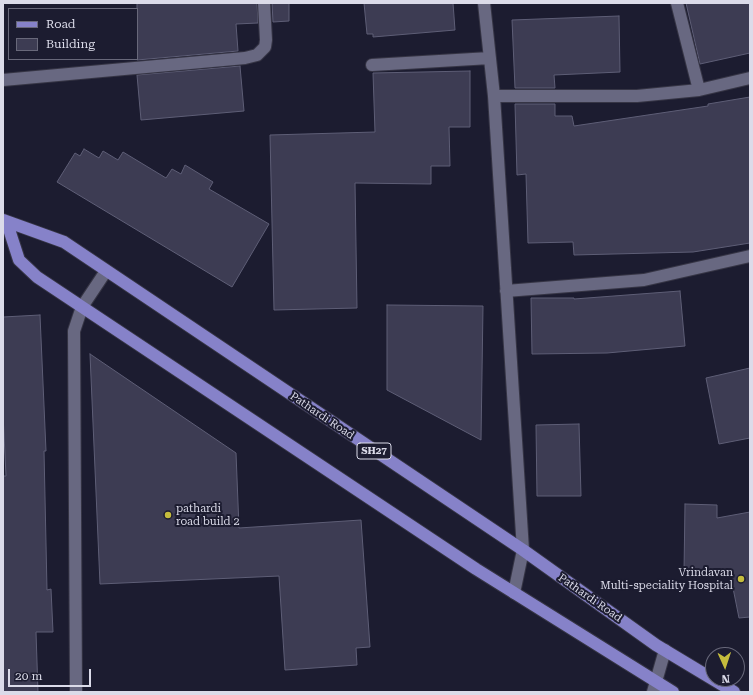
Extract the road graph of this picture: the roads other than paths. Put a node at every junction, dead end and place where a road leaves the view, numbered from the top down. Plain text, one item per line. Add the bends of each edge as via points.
1 (264, 3) edge
2 (484, 3) edge
3 (677, 3) edge
4 (490, 58) junction
5 (372, 65) dead end
6 (750, 78) edge
7 (3, 80) edge
8 (699, 90) junction
9 (494, 96) junction
10 (5, 222) edge
11 (750, 256) edge
12 (106, 271) junction
13 (506, 291) junction
14 (82, 307) junction
15 (523, 550) junction
16 (514, 593) junction
17 (665, 650) junction
18 (654, 687) edge
19 (76, 692) edge
20 (673, 692) edge
21 (734, 692) edge

1 - 7 street via 266,40 257,55 238,59
2 - 4 street
3 - 8 street
4 - 5 street
4 - 9 street
6 - 8 street
8 - 9 street via 637,96
9 - 13 street
10 - 12 main road, Pathardi Road / SH27 via 64,242
10 - 14 main road via 19,260 37,277
11 - 13 street via 644,280
12 - 14 street
12 - 15 main road, Pathardi Road / SH27
13 - 15 street
14 - 16 main road
14 - 19 street via 74,331
15 - 16 street
15 - 17 main road, Pathardi Road / SH27
16 - 18 main road
17 - 18 street
17 - 21 main road, Pathardi Road / SH27
18 - 20 main road

